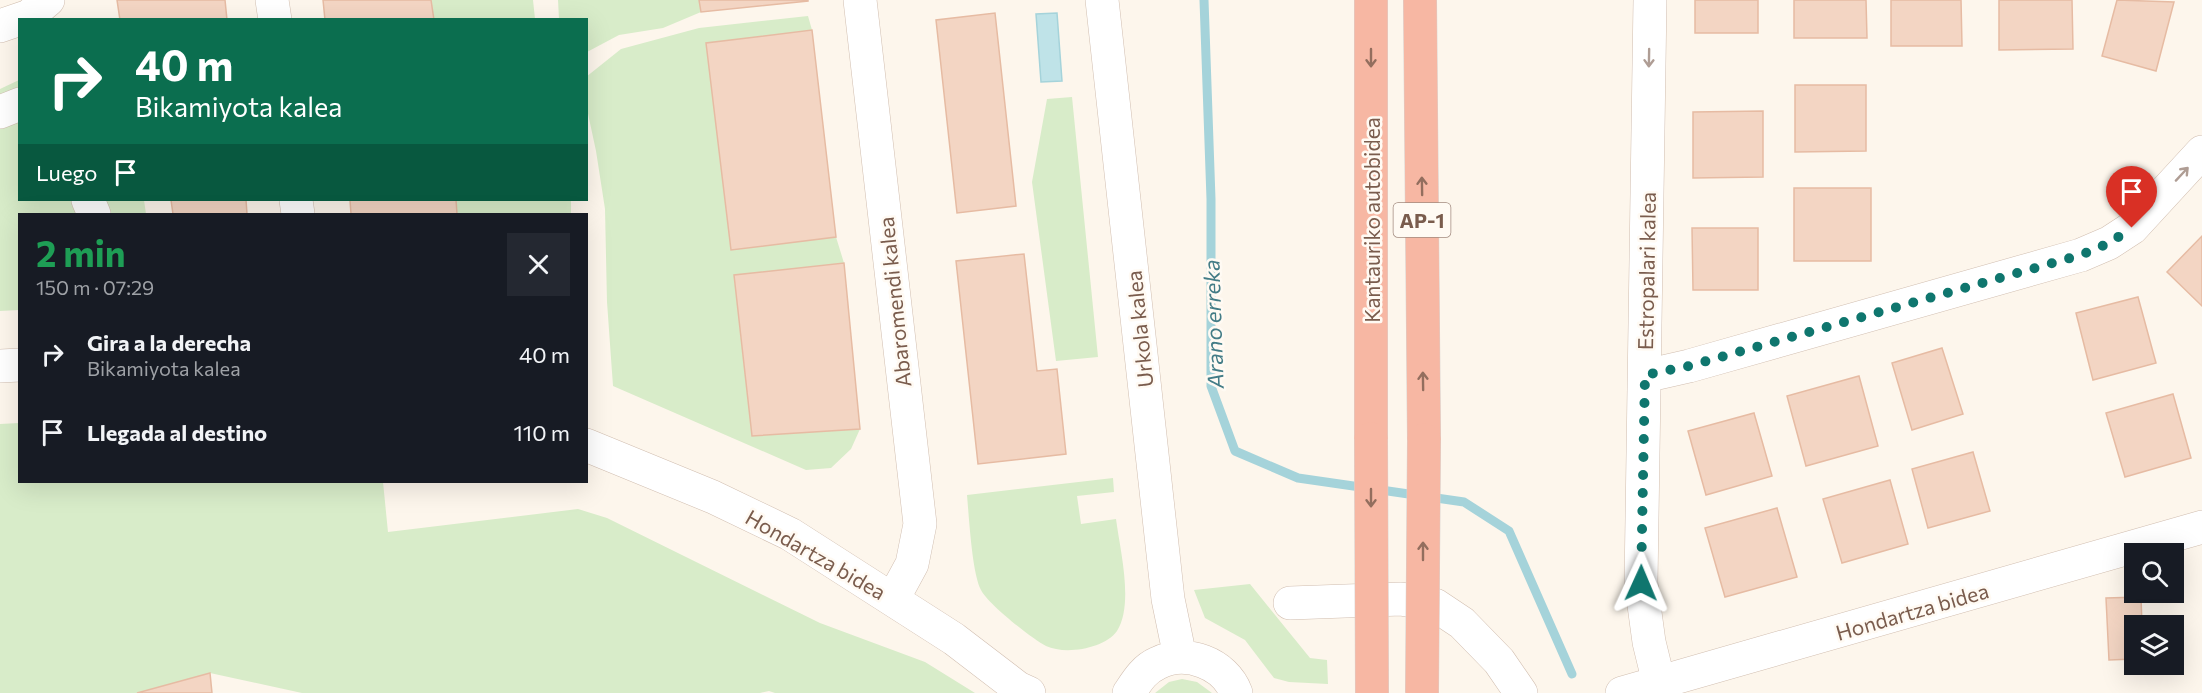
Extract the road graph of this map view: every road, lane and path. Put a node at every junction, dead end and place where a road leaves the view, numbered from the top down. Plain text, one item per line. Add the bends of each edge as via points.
1 (48, 0) edge
2 (272, 0) edge
3 (860, 0) edge
4 (1102, 0) edge
5 (1371, 0) edge
6 (1420, 0) edge
7 (1650, 0) edge
8 (22, 18) edge
9 (275, 18) edge
10 (18, 20) edge
11 (0, 26) edge
12 (18, 105) edge
13 (0, 112) edge
14 (2202, 152) edge
15 (18, 365) edge
16 (0, 366) edge
17 (1645, 375) junction
18 (588, 446) edge
19 (2202, 527) edge
20 (893, 599) junction
21 (1290, 603) dead end
22 (1180, 657) junction
23 (1659, 683) junction
24 (1239, 692) edge
25 (1029, 693) edge
26 (1129, 693) edge
27 (1372, 693) edge
28 (1422, 693) edge
29 (1521, 693) edge
30 (1622, 693) edge

1 - 8 street
2 - 9 street
3 - 20 street, Abaromendi kalea via 920,524 912,564
4 - 22 street, Urkola kalea via 1168,599
5 -> 27 highway, Kantauriko autobidea / AP-1, bridge
28 -> 6 highway, AP-1, bridge
7 -> 17 street, Estropalari kalea
10 - 11 street
12 - 13 street
17 -> 14 street via 2081,255 2132,228
15 - 16 street
17 - 23 street, Estropalari kalea via 1641,583
18 - 20 street, Hondartza bidea via 713,497 790,534
19 - 23 street, Hondartza bidea
20 - 25 street, Hondartza bidea
21 - 29 street via 1401,599 1435,605 1469,630 1499,661
22 - 24 street via 1203,660 1222,672
22 - 26 street via 1158,662 1140,676
23 - 30 street, Hondartza bidea

